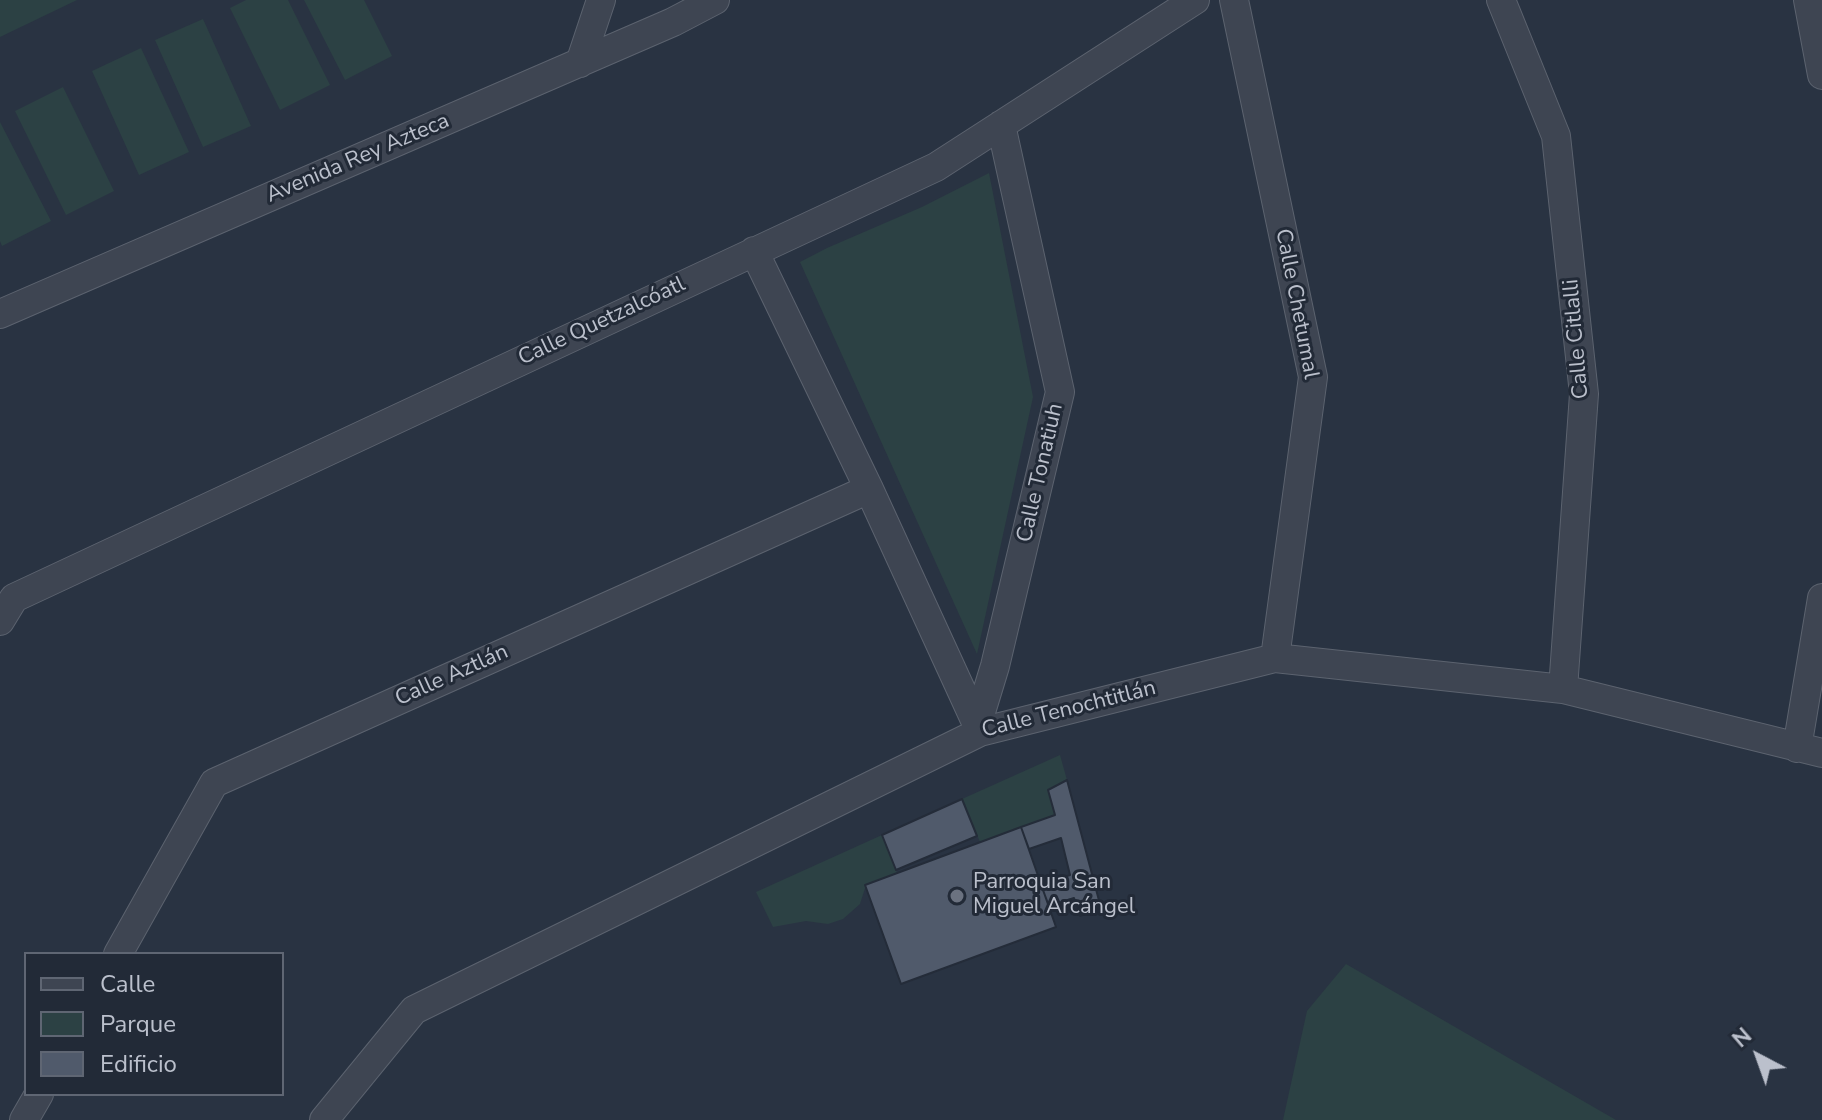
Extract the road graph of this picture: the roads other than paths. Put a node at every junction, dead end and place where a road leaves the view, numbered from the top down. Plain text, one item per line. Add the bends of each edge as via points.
1 (601, 0) edge
2 (715, 0) edge
3 (1195, 0) edge
4 (1234, 0) edge
5 (1501, 0) edge
6 (1808, 0) edge
7 (676, 11) edge
8 (580, 63) junction
9 (1822, 75) edge
10 (1001, 125) junction
11 (754, 251) junction
12 (0, 314) edge
13 (869, 489) junction
14 (1822, 598) edge
15 (0, 621) edge
16 (1275, 658) junction
17 (1563, 689) junction
18 (978, 728) junction
19 (1809, 750) edge
20 (119, 952) edge
21 (38, 1096) edge
22 (24, 1120) edge
23 (324, 1120) edge

1 - 8 street
2 - 7 street, Avenida Rey Azteca
3 - 10 street, Calle Quetzalcóatl
4 - 16 street, Calle Chetumal via 1313,377
5 - 17 street, Calle Citlalli via 1556,136 1584,394
6 - 9 street
7 - 8 street, Avenida Rey Azteca
8 - 12 street, Avenida Rey Azteca
10 - 11 street, Calle Quetzalcóatl via 936,167
10 - 18 street, Calle Tonatiuh via 1060,392
11 - 13 street
11 - 15 street, Calle Quetzalcóatl via 14,598
13 - 18 street
13 - 20 street, Calle Aztlán via 214,783
14 - 19 street
16 - 17 street, Calle Tenochtitlán
16 - 18 street, Calle Tenochtitlán
17 - 19 street, Calle Tenochtitlán
18 - 23 street, Calle Tenochtitlán via 414,1010
21 - 22 street

